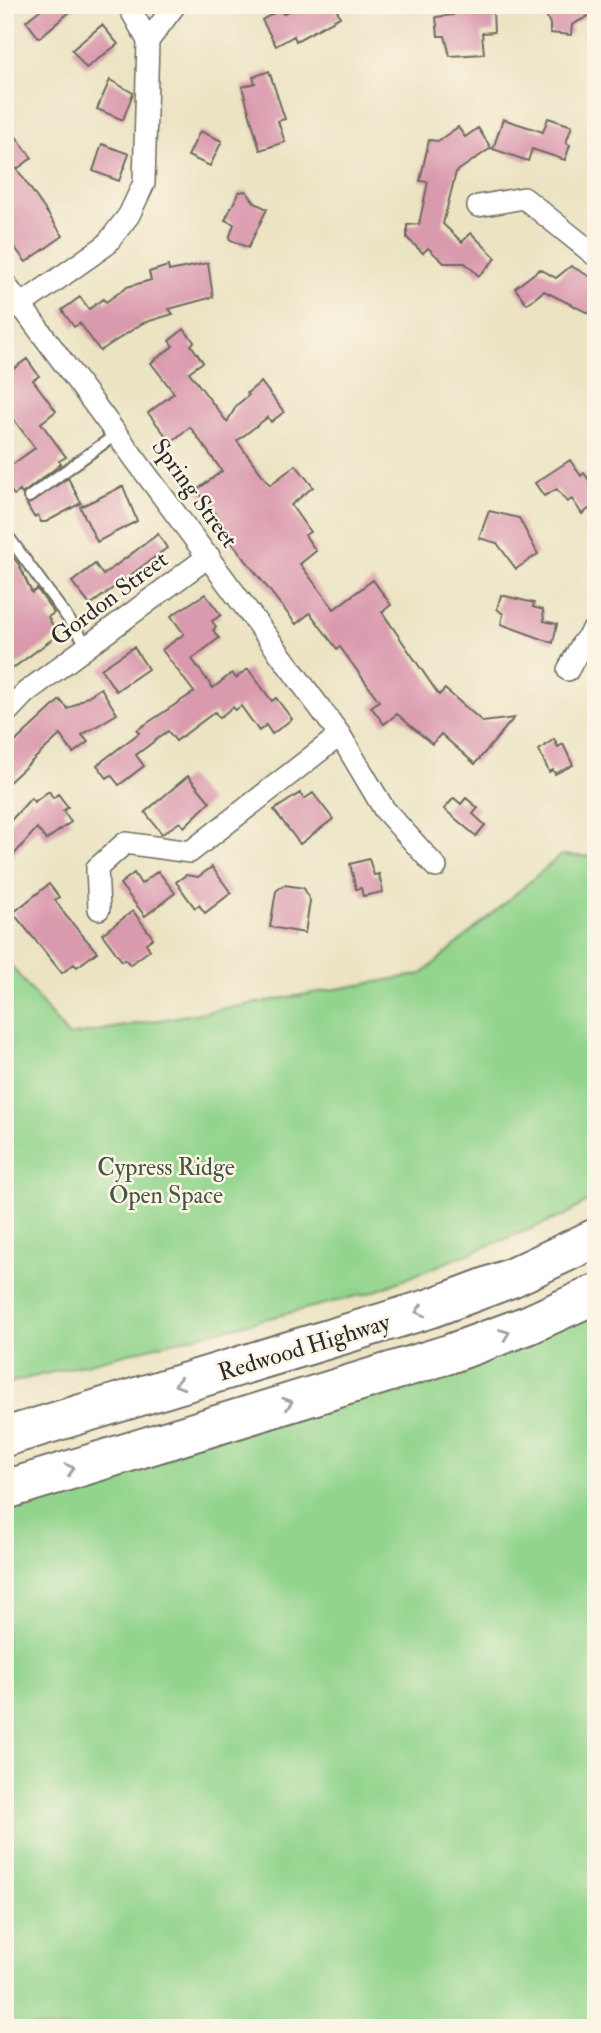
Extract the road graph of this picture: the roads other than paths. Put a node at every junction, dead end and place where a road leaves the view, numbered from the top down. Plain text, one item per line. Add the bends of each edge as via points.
1 (128, 5) edge
2 (174, 5) edge
3 (148, 41) junction
4 (478, 206) dead end
5 (596, 256) edge
6 (5, 284) edge
7 (13, 307) edge
8 (118, 433) junction
9 (29, 497) dead end
10 (5, 532) edge
11 (209, 556) junction
12 (596, 626) edge
13 (89, 646) junction
14 (568, 670) dead end
15 (9, 710) dead end
16 (340, 735) junction
17 (436, 867) dead end
18 (99, 909) dead end
19 (596, 1238) edge
20 (596, 1294) edge
21 (107, 1406) junction
22 (5, 1422) edge
23 (5, 1437) edge
24 (5, 1490) edge

1 - 3 street
2 - 3 street
3 - 7 street via 144,183 130,215 106,244
4 - 5 street via 524,198
6 - 7 street, Spring Street
7 - 8 street, Spring Street
8 - 9 lane
8 - 11 street, Spring Street
10 - 13 lane
11 - 13 street, Gordon Street
11 - 16 street, Spring Street
12 - 14 street
13 - 15 street, Gordon Street
16 - 17 street, Spring Street via 384,809
16 - 18 street via 190,852 125,843 97,868
19 -> 21 highway, Redwood Highway via 432,1308
24 -> 20 highway, Redwood Highway via 449,1354
21 - 22 highway
21 - 23 highway, Redwood Highway

